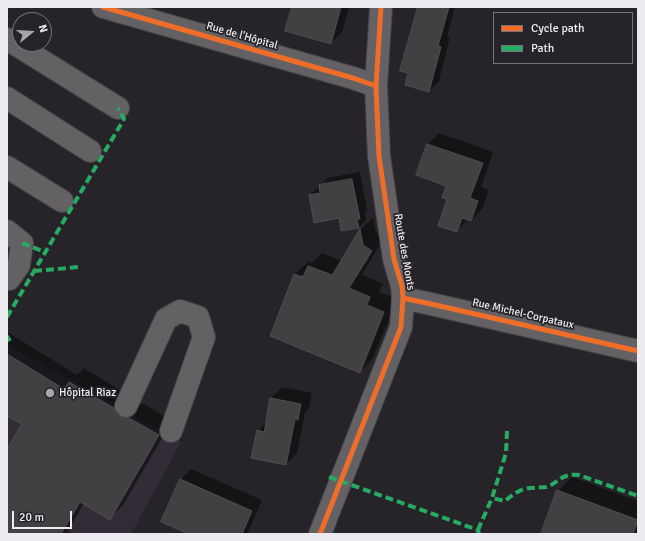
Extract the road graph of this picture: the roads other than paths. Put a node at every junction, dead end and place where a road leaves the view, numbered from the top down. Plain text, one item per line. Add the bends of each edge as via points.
1 (103, 7) edge
2 (381, 7) edge
3 (7, 38) edge
4 (376, 86) junction
5 (7, 98) edge
6 (118, 108) dead end
7 (90, 152) dead end
8 (7, 167) edge
9 (62, 202) dead end
10 (7, 231) edge
11 (7, 279) edge
12 (402, 298) junction
13 (638, 350) edge
14 (126, 406) dead end
15 (171, 431) dead end
16 (320, 534) edge

1 - 4 street, Rue de l'Hôpital
2 - 4 street, Route des Monts
3 - 6 street
4 - 12 street, Route des Monts via 379,156
5 - 7 street
8 - 9 street
10 - 11 street via 22,243 19,265
12 - 13 street, Rue Michel-Corpataux
12 - 16 street, Route des Monts via 401,327
14 - 15 street via 166,319 180,311 198,317 204,337

